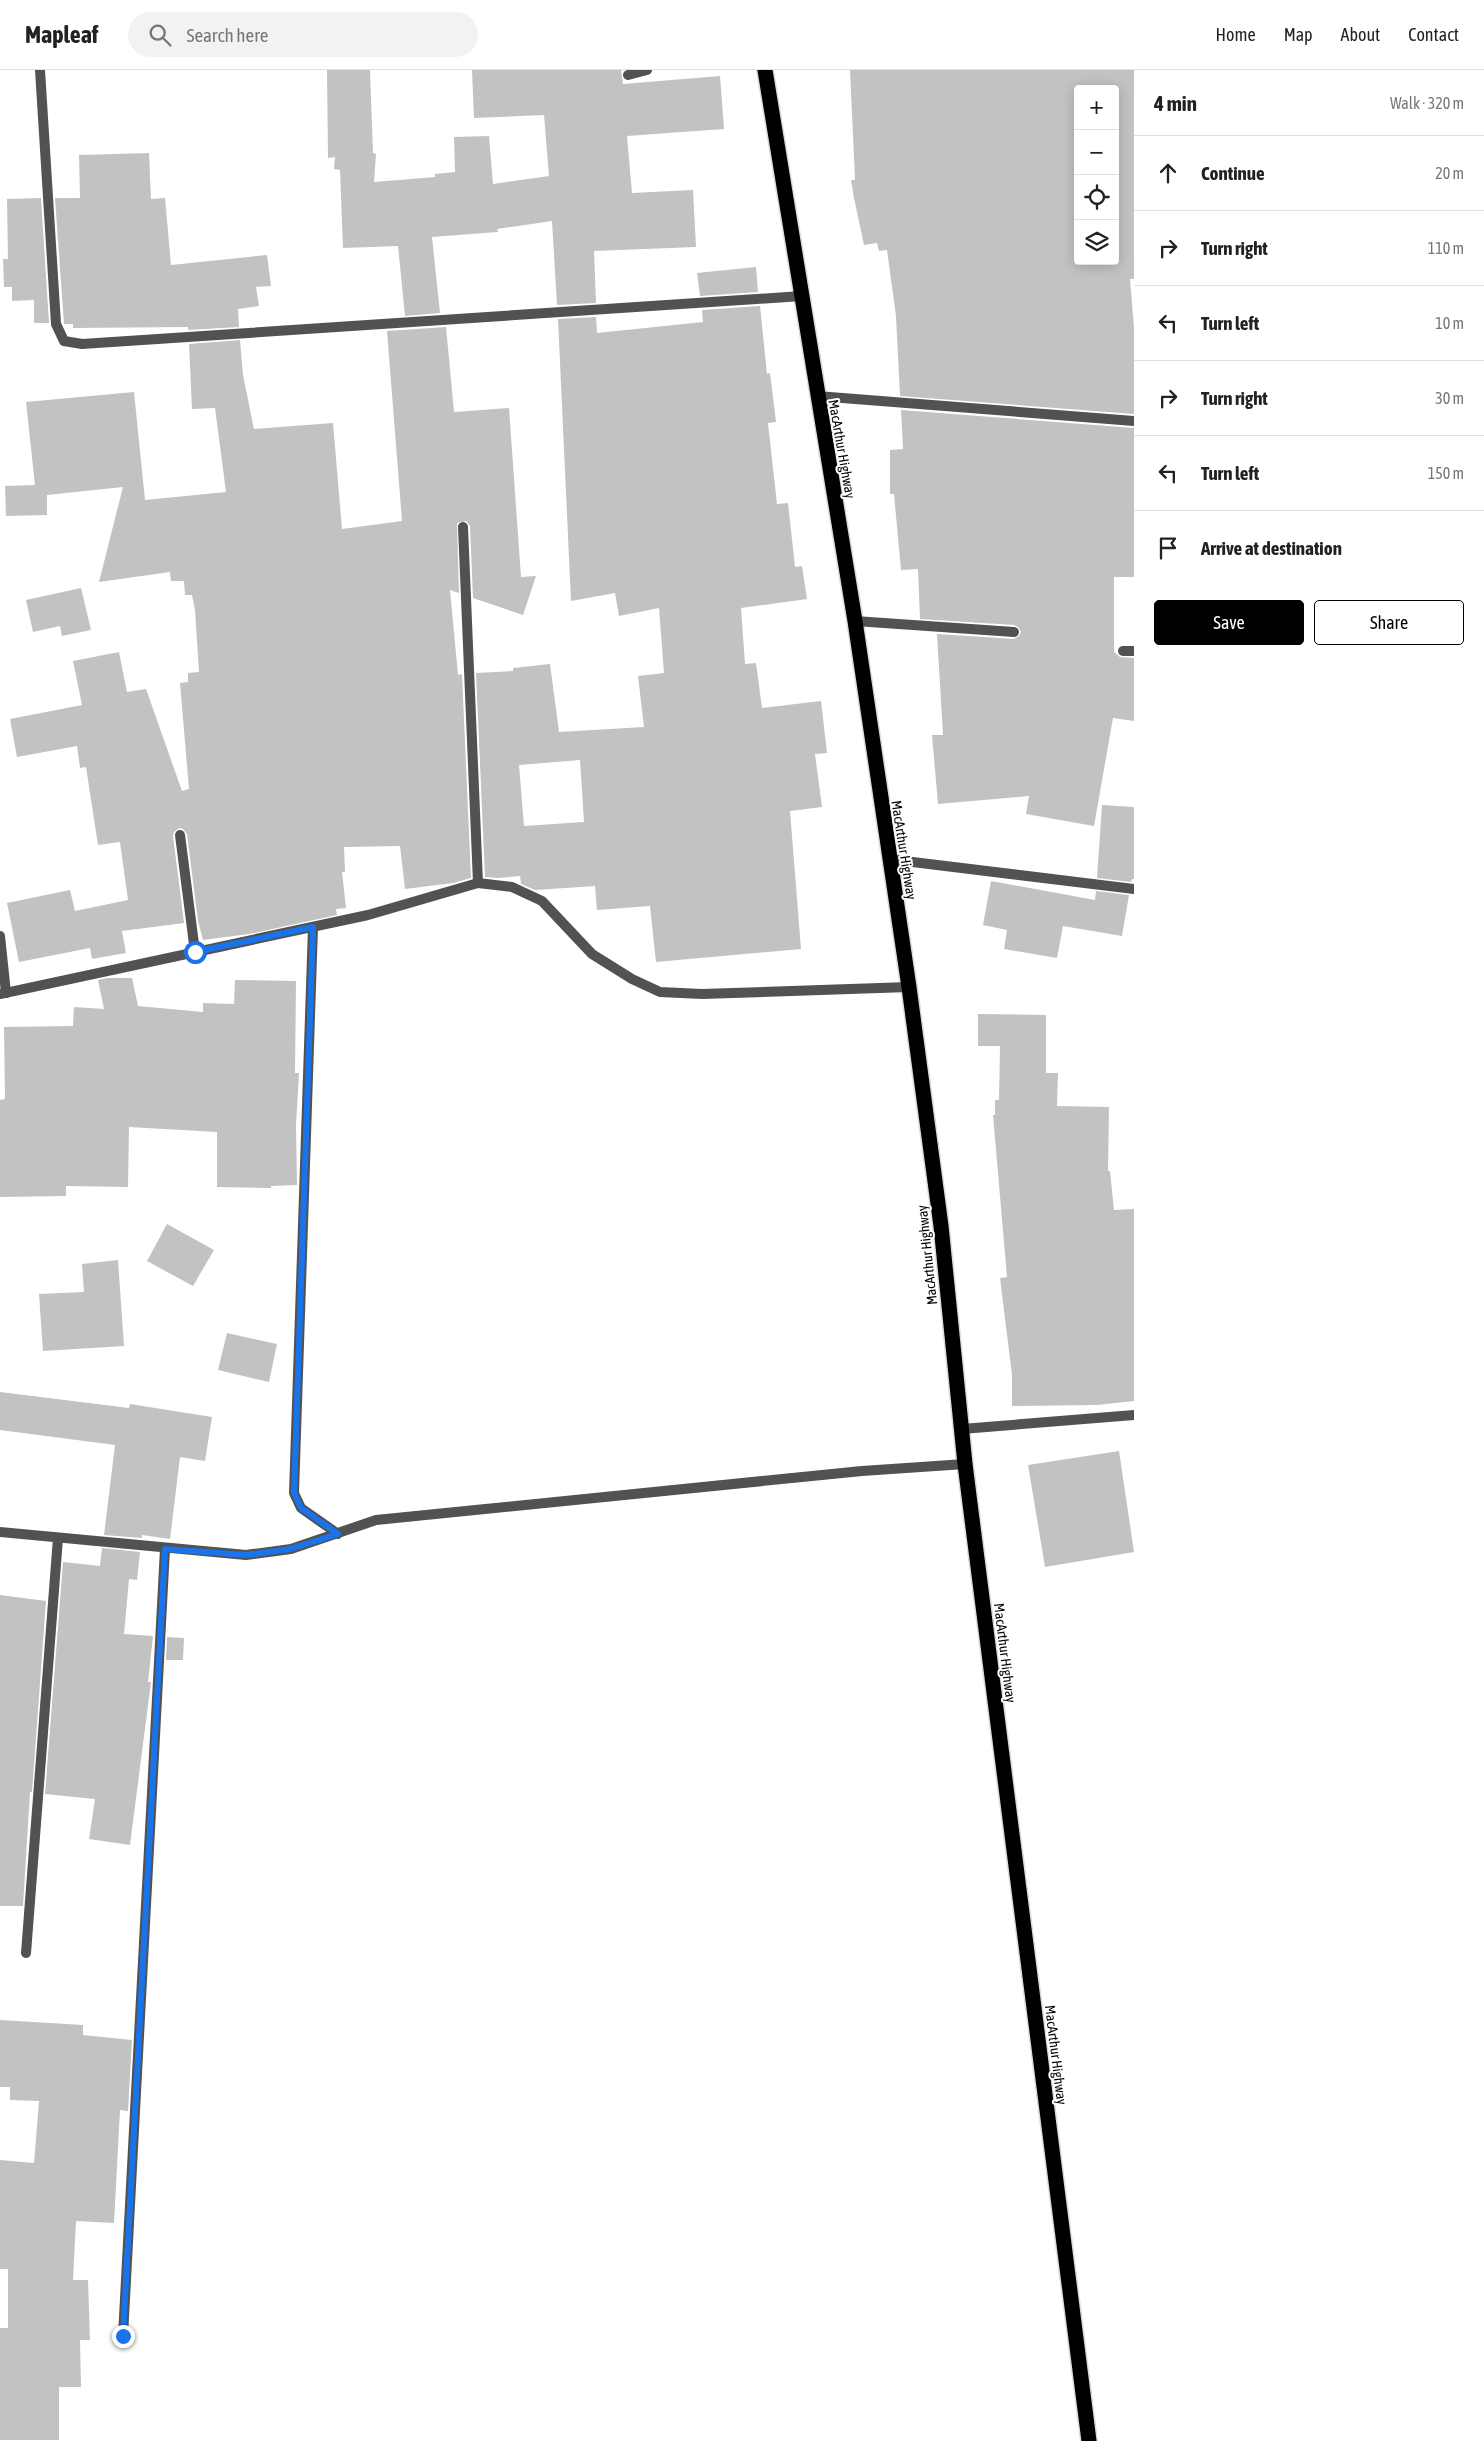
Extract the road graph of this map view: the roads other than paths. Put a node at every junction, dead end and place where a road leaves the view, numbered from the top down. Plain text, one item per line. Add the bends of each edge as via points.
1 (40, 70) edge
2 (647, 70) edge
3 (764, 70) edge
4 (628, 75) dead end
5 (802, 296) junction
6 (817, 396) junction
7 (1134, 420) edge
8 (463, 528) dead end
9 (855, 621) junction
10 (1014, 632) dead end
11 (1123, 651) dead end
12 (1134, 652) edge
13 (180, 835) dead end
14 (888, 858) junction
15 (478, 883) junction
16 (1134, 888) edge
17 (313, 927) junction
18 (0, 936) edge
19 (195, 952) junction
20 (909, 988) junction
21 (3, 993) edge
22 (1134, 1415) edge
23 (962, 1429) junction
24 (965, 1464) junction
25 (0, 1532) edge
26 (338, 1534) junction
27 (58, 1538) junction
28 (165, 1549) junction
29 (26, 1953) dead end
30 (123, 2336) dead end
31 (1089, 2441) edge

1 - 5 street via 56,324 64,341 82,344
2 - 4 street
3 - 5 highway, MacArthur Highway
5 - 6 highway, MacArthur Highway
6 - 7 street
6 - 9 highway, MacArthur Highway
8 - 15 street
9 - 10 street
9 - 14 highway, MacArthur Highway
11 - 12 street
13 - 19 street
14 - 16 street
14 - 20 highway, MacArthur Highway
15 - 17 street via 368,915
15 - 20 street via 512,887 542,901 592,954 660,992 702,994
17 - 19 street
17 - 26 street via 294,1493 301,1508
18 - 21 street
19 - 21 street
20 - 23 highway, MacArthur Highway via 941,1226
22 - 23 street
23 - 24 highway, MacArthur Highway
24 - 26 street via 862,1471 376,1520
24 - 31 highway, MacArthur Highway
25 - 27 street
26 - 28 street via 290,1549 246,1555
27 - 28 street
27 - 29 street
28 - 30 street

